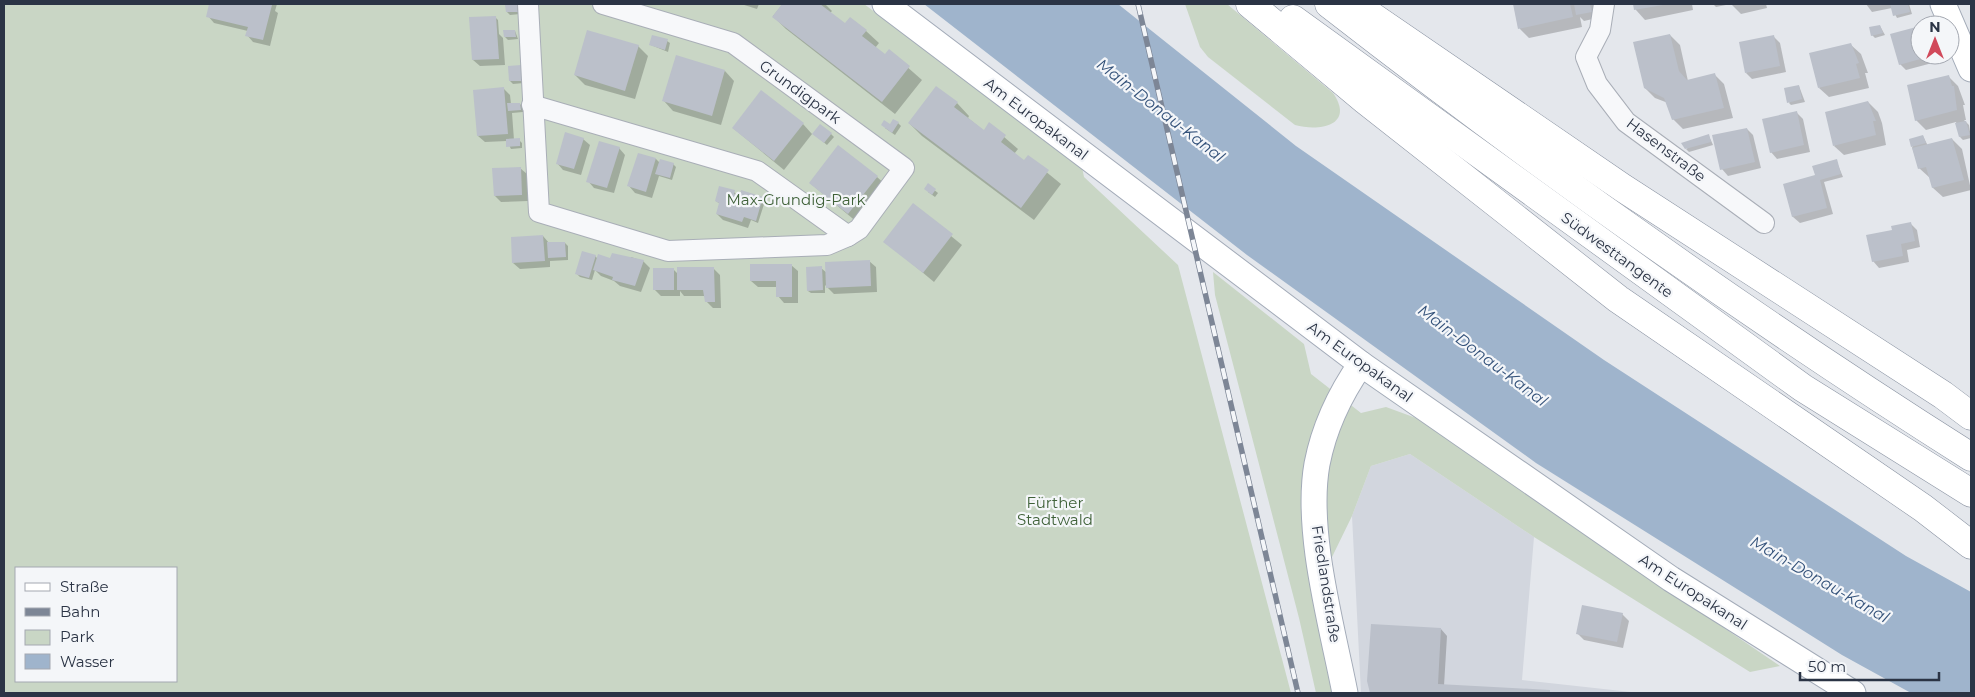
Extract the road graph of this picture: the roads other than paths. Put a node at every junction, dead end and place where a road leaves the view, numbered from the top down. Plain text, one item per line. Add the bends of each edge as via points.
1 (528, 4) edge
2 (603, 4) edge
3 (885, 4) edge
4 (1250, 4) edge
5 (1272, 4) edge
6 (1329, 4) edge
7 (1354, 4) edge
8 (1604, 4) edge
9 (1943, 4) edge
10 (1971, 69) edge
11 (532, 105) junction
12 (1764, 223) dead end
13 (848, 236) junction
14 (1361, 364) junction
15 (1943, 395) junction
16 (1971, 401) edge
17 (1971, 416) edge
18 (1971, 458) edge
19 (1971, 493) edge
20 (1919, 505) junction
21 (1971, 529) edge
22 (1971, 545) edge
23 (1346, 693) edge
24 (1853, 693) edge

1 - 11 street, Grundigpark
2 - 13 street, Grundigpark via 733,44 904,168 860,229
3 - 14 main road, Am Europakanal
4 - 20 highway via 1365,100 1618,298
5 - 19 highway, Südwesttangente via 1803,388
6 - 18 highway, Südwesttangente via 1456,103 1657,248
7 - 15 highway via 1623,188
8 - 12 street, Hasenstraße via 1600,30 1586,57 1597,84 1626,122
9 - 10 main road
11 - 13 street via 757,171
11 - 13 street, Grundigpark via 539,212 668,251 827,245
14 - 23 main road, Friedlandstraße via 1333,414 1317,465 1314,506 1317,548
14 - 24 main road, Am Europakanal via 1671,579
15 - 16 highway
15 - 17 highway
20 - 21 highway
20 - 22 highway

